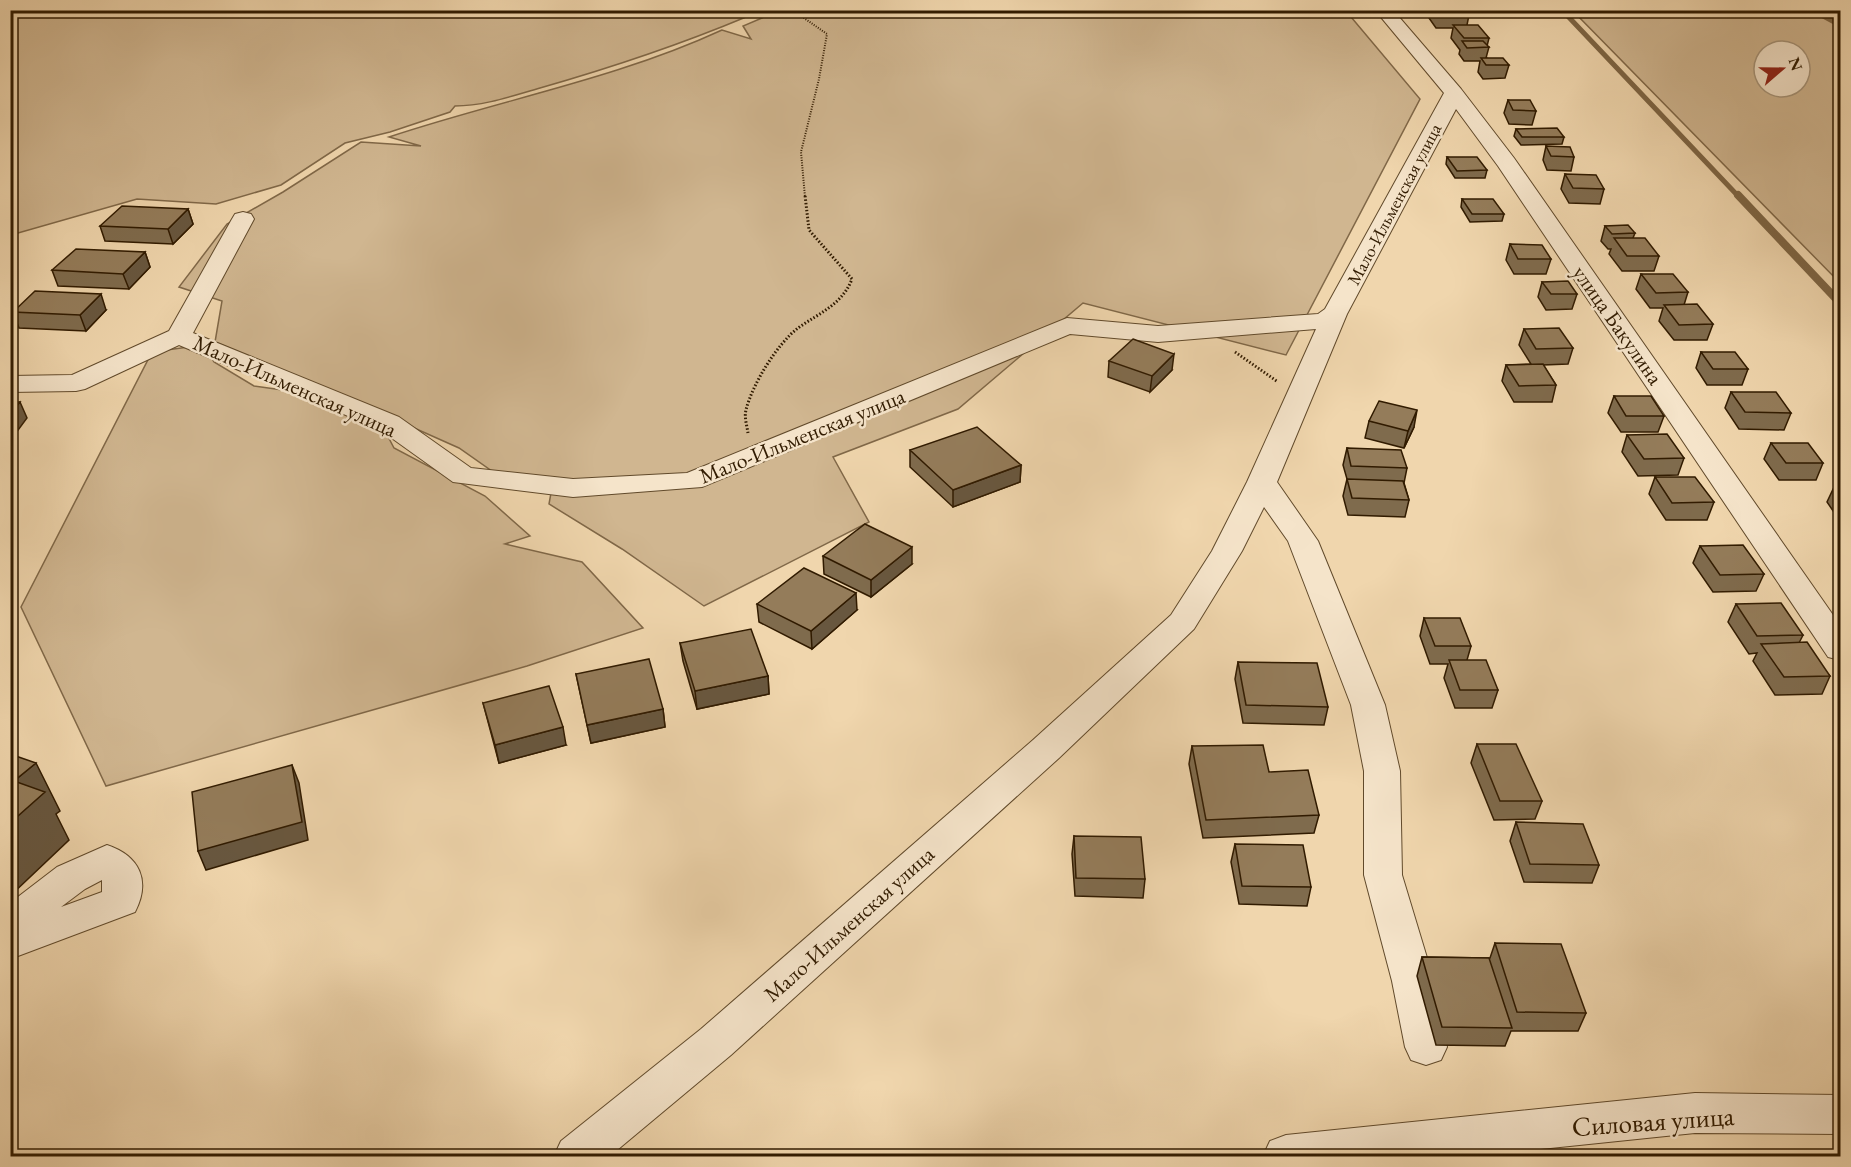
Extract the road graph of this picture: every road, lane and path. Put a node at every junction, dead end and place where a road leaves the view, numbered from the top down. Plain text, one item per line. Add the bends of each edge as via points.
1 (797, 10) edge
2 (1383, 10) edge
3 (1454, 93) junction
4 (243, 219) dead end
5 (1335, 314) junction
6 (1198, 330) junction
7 (179, 336) junction
8 (10, 384) edge
9 (1299, 398) junction
10 (750, 457) junction
11 (1262, 482) junction
12 (1840, 649) edge
13 (10, 925) edge
14 (10, 943) edge
15 (1425, 1047) dead end
16 (1840, 1115) edge
17 (577, 1156) edge
18 (1286, 1156) edge

1 - 10 path via 827,34 801,152 809,230 852,279 835,304 790,334 761,378 745,413
2 - 3 street, улица Бакулина
3 - 5 street, Мало-Ильменская улица
3 - 12 street, улица Бакулина
4 - 7 street, Мало-Ильменская улица
5 - 6 street, Мало-Ильменская улица via 1324,321
5 - 9 street, Мало-Ильменская улица
6 - 9 path via 1241,355
6 - 10 street, Мало-Ильменская улица via 1158,334 1068,326
7 - 8 street, Мало-Ильменская улица via 76,383
7 - 10 street, Мало-Ильменская улица via 388,423 463,476 573,488 692,481
9 - 11 street, Мало-Ильменская улица
11 - 15 street via 1303,541 1368,705 1382,771 1383,874 1413,981
11 - 17 street, Мало-Ильменская улица via 1227,551 1183,622 725,1034
13 - 14 street via 71,878 106,860 122,872 121,902
16 - 18 street, Силовая улица via 1695,1113

